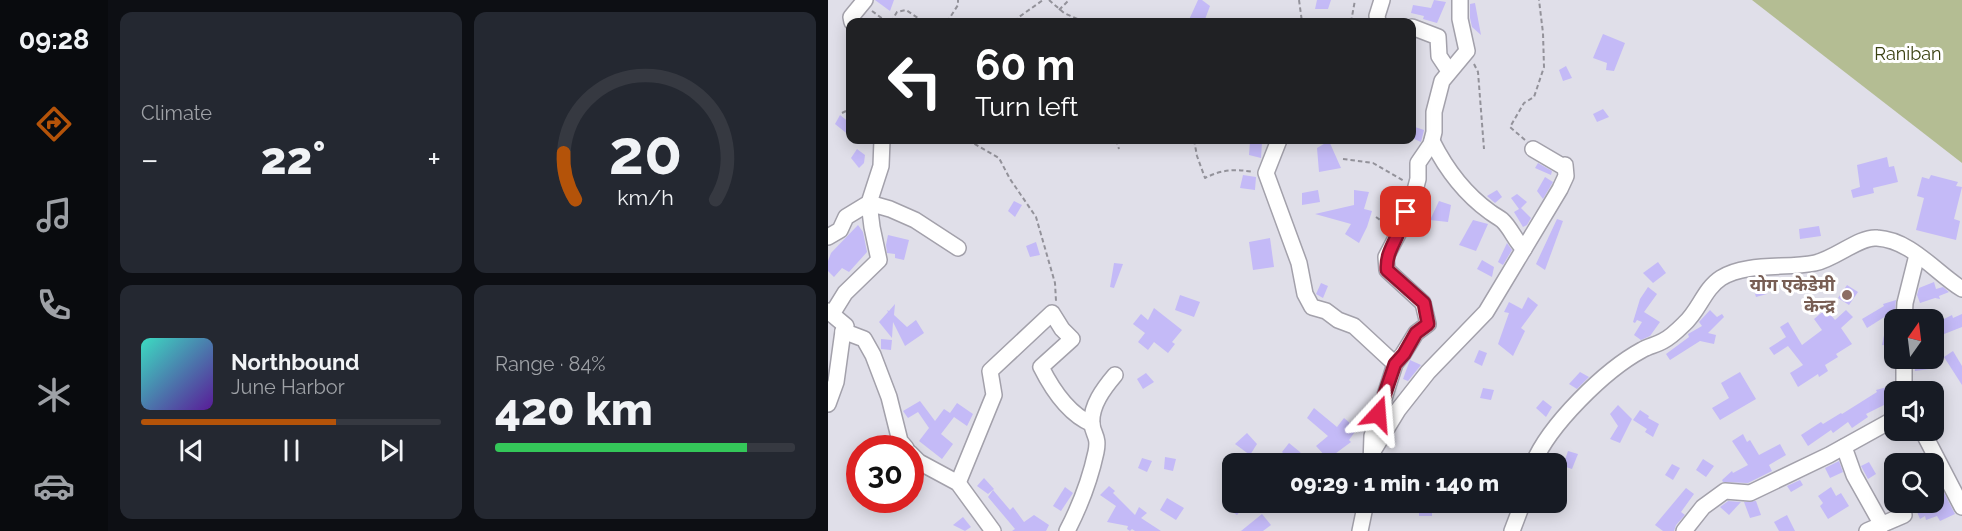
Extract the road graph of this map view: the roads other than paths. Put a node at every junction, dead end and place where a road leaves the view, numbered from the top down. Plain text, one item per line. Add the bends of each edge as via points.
1 (1382, 0) edge
2 (1460, 0) edge
3 (865, 1) edge
4 (851, 18) edge
5 (1377, 18) edge
6 (1416, 29) edge
7 (1449, 71) junction
8 (1432, 141) junction
9 (882, 144) edge
10 (1277, 144) edge
11 (1533, 149) road end
12 (869, 203) junction
13 (828, 237) edge
14 (958, 248) dead end
15 (1524, 249) junction
16 (1917, 255) junction
17 (1959, 282) edge
18 (1905, 309) edge
19 (830, 313) edge
20 (843, 331) junction
21 (1395, 364) junction
22 (1115, 375) dead end
23 (828, 404) edge
24 (1092, 424) junction
25 (1884, 425) edge
26 (898, 435) edge
27 (1928, 441) edge
28 (1844, 447) junction
29 (1371, 453) edge
30 (1374, 453) edge
31 (1538, 453) edge
32 (924, 465) edge
33 (958, 483) junction
34 (1962, 507) edge
35 (1364, 513) edge
36 (1519, 513) edge
37 (1904, 515) dead end
38 (1882, 525) junction
39 (993, 531) edge
40 (1067, 531) edge
41 (1360, 531) edge
42 (1512, 531) edge
43 (1684, 531) edge
44 (1867, 531) edge

1 - 5 street
2 - 7 street via 1467,51
3 - 4 street
6 - 7 street via 1438,37 1439,56
7 - 8 street via 1442,81 1434,112
8 - 15 street via 1460,185 1500,218
8 - 21 street via 1418,163 1413,198 1386,257 1387,270 1424,303 1428,324 1416,333
9 - 12 street via 882,166
10 - 21 street via 1266,173 1299,263 1305,294 1312,307 1354,326
11 - 15 street via 1564,165 1566,176
12 - 13 street via 846,217 840,230
12 - 14 street via 915,220
12 - 19 street via 879,260
15 - 30 street via 1486,312 1428,372 1398,410
16 - 17 street
16 - 18 street
16 - 31 street via 1884,239 1867,238 1815,263 1737,271 1720,279 1708,290 1694,314 1665,340 1609,372 1551,433
19 - 20 street via 846,326
20 - 23 street via 836,382
20 - 26 street via 864,339 873,355
21 - 29 street via 1372,436
22 - 24 street via 1098,396
24 - 33 street via 1054,392 1041,367 1072,339 1052,313 990,371 994,395
24 - 40 street via 1098,438 1096,452 1081,503
25 - 28 street
27 - 34 street
28 - 38 street via 1854,475
28 - 43 street via 1750,493 1725,491 1703,507
32 - 33 street
33 - 39 street
35 - 41 street
36 - 42 street
37 - 38 street
38 - 44 street

